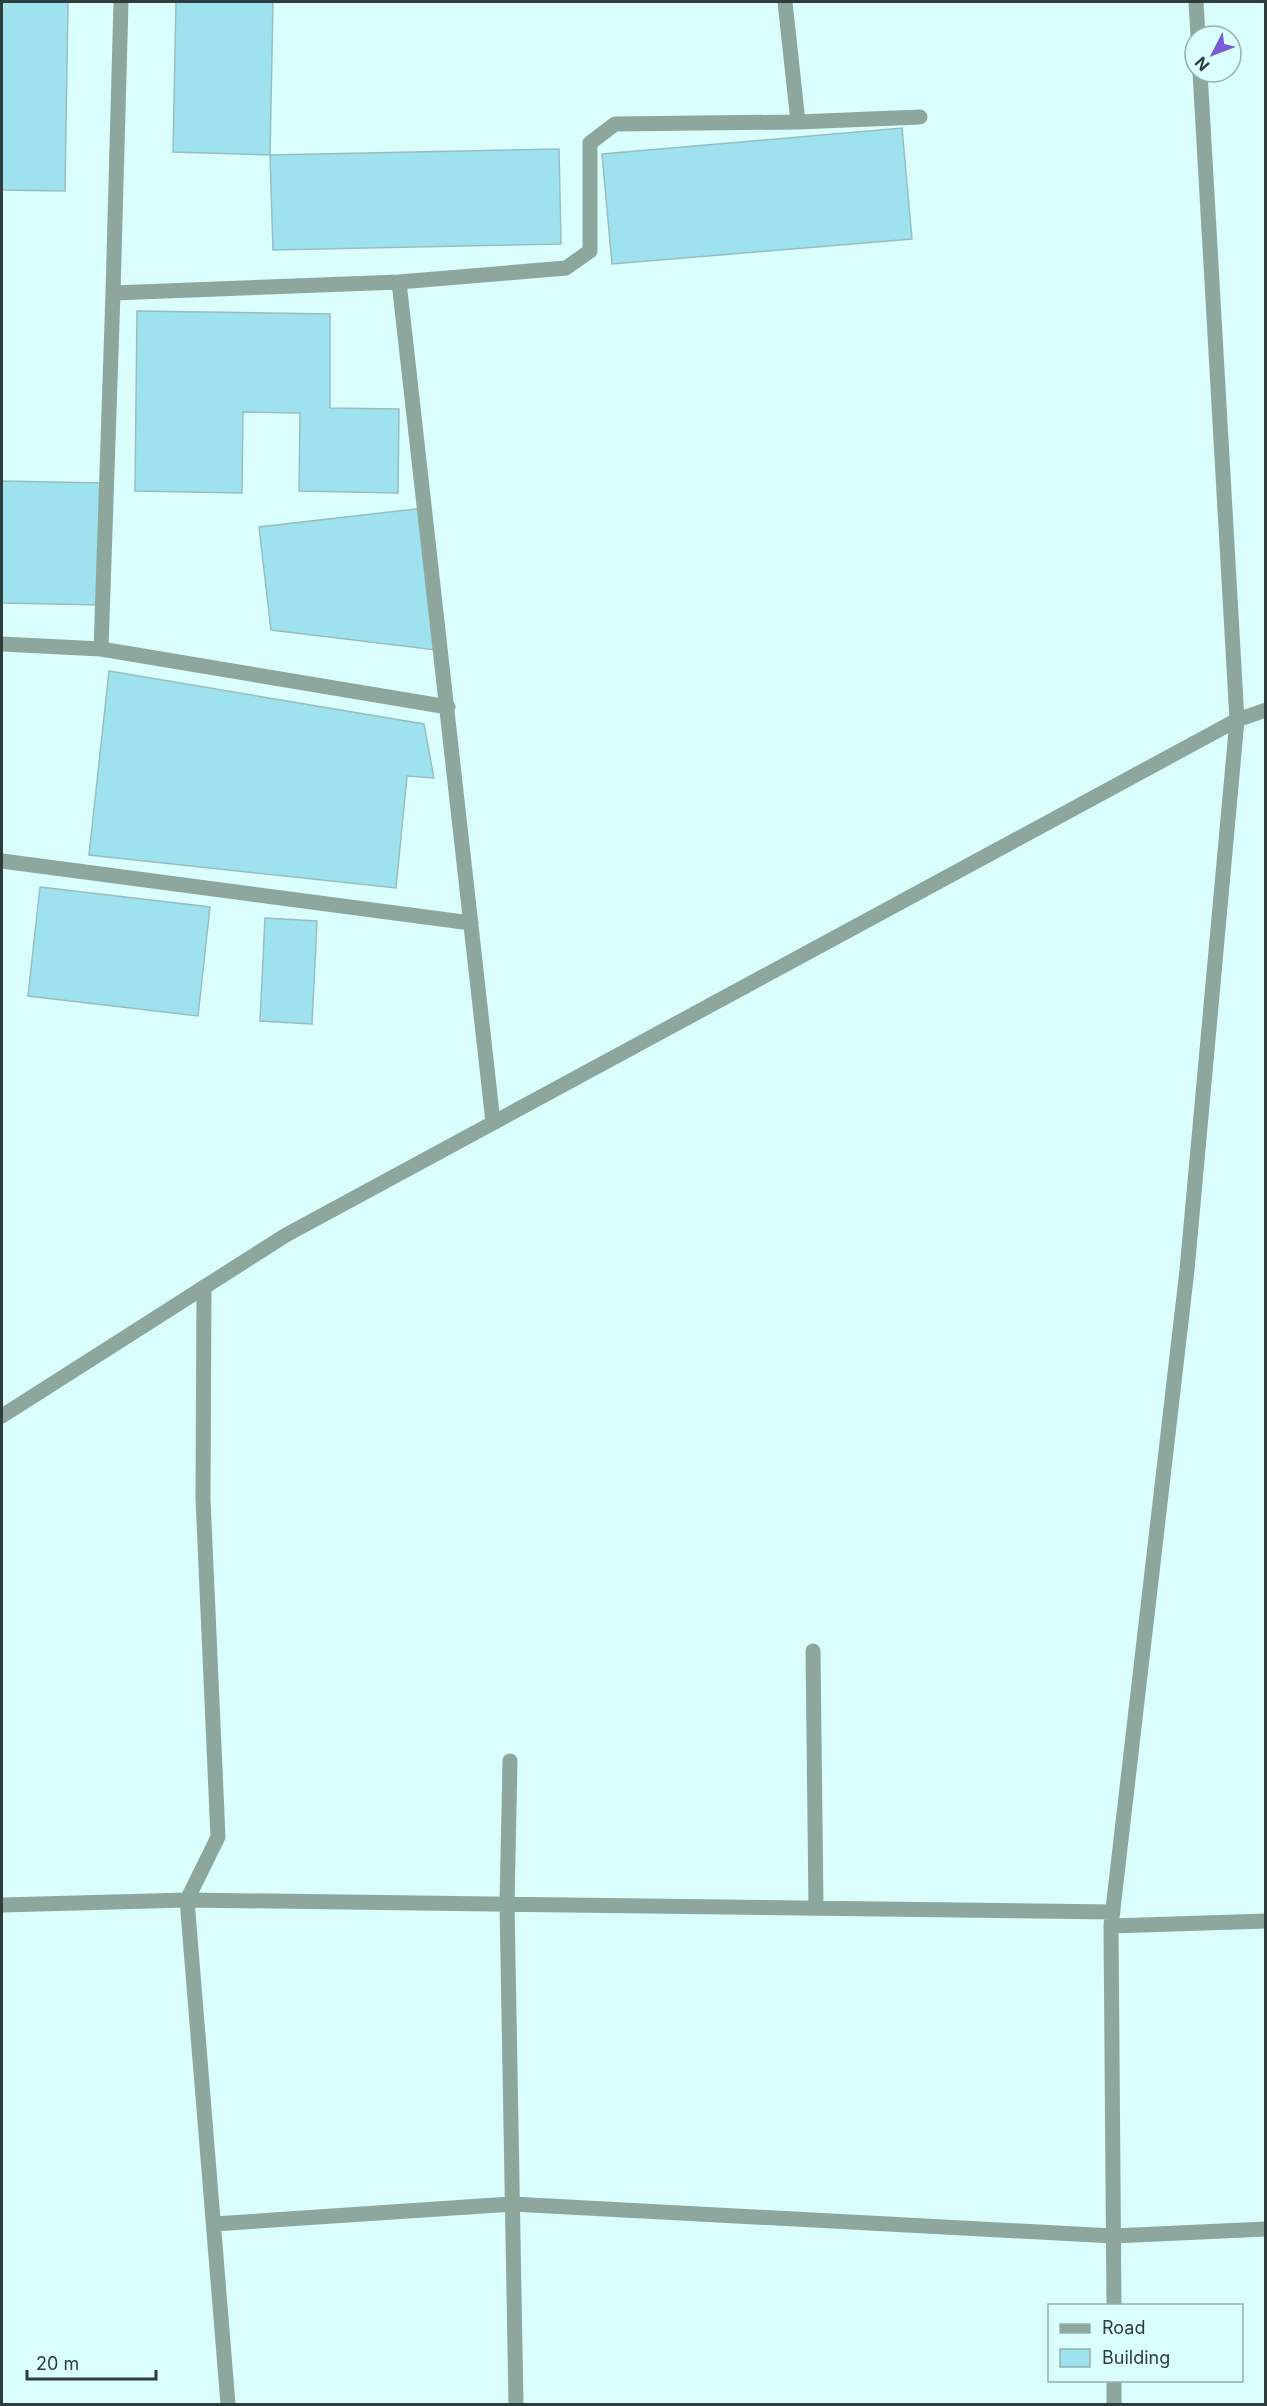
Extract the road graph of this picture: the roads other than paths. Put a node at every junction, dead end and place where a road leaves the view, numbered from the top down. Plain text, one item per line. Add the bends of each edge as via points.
1 (121, 2) edge
2 (785, 2) edge
3 (1196, 2) edge
4 (1197, 24) edge
5 (1201, 84) edge
6 (920, 117) dead end
7 (798, 122) junction
8 (399, 282) junction
9 (113, 293) junction
10 (2, 644) edge
11 (101, 649) junction
12 (448, 707) junction
13 (1266, 710) edge
14 (1237, 720) junction
15 (2, 861) edge
16 (471, 923) junction
17 (494, 1122) junction
18 (204, 1287) junction
19 (2, 1416) edge
20 (813, 1651) dead end
21 (510, 1761) dead end
22 (187, 1900) junction
23 (507, 1904) junction
24 (2, 1905) edge
25 (816, 1908) junction
26 (1112, 1919) junction
27 (1266, 1921) edge
28 (512, 2204) junction
29 (214, 2224) junction
30 (1266, 2229) edge
31 (1113, 2236) junction
32 (1113, 2304) edge
33 (1114, 2382) edge
34 (228, 2404) edge
35 (516, 2404) edge
36 (1114, 2404) edge

1 - 9 street
2 - 7 street
3 - 4 street
5 - 14 street
6 - 7 street
7 - 8 street via 615,124 590,143 590,251 566,268
8 - 9 street
8 - 12 street
9 - 11 street
10 - 11 street
11 - 12 street
12 - 16 street
13 - 14 street
14 - 17 street
14 - 26 street via 1187,1270
15 - 16 street
16 - 17 street
17 - 18 street via 286,1235
18 - 19 street
18 - 22 street via 203,1499 218,1837
20 - 25 street
21 - 23 street
22 - 23 street
22 - 24 street
22 - 29 street
23 - 25 street
23 - 28 street
25 - 26 street
26 - 27 street
26 - 31 street
28 - 29 street
28 - 31 street
28 - 35 street
29 - 34 street
30 - 31 street
31 - 32 street
33 - 36 street

